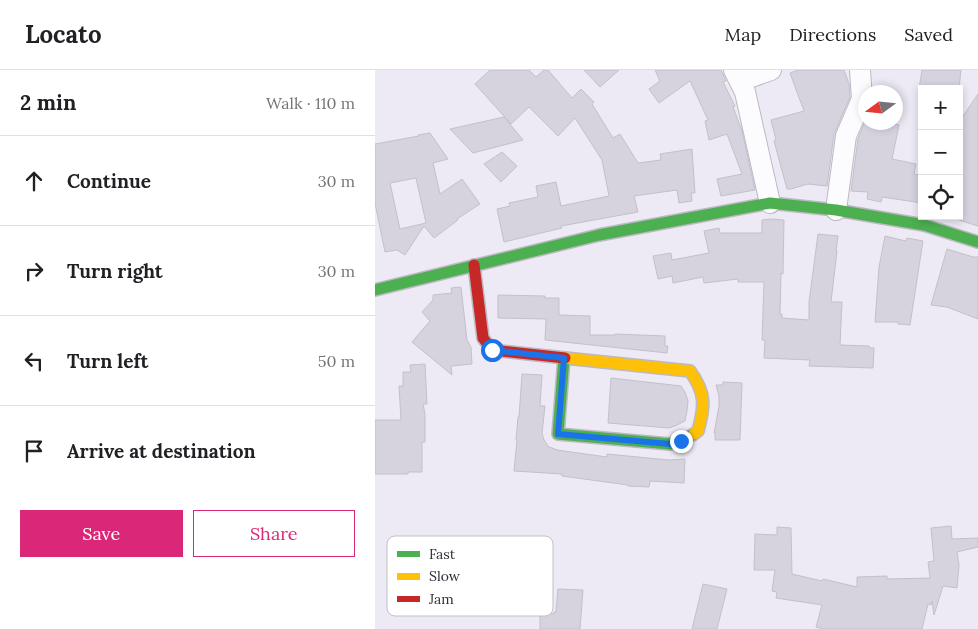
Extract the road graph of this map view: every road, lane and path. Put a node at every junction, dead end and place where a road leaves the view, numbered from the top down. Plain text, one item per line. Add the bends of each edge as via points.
1 (771, 70) edge
2 (860, 70) edge
3 (737, 76) edge
4 (770, 203) junction
5 (836, 210) junction
6 (978, 242) edge
7 (473, 266) junction
8 (375, 290) edge
9 (564, 358) junction

1 - 3 street
2 - 5 street via 862,99 846,136
3 - 4 street via 745,92
4 - 5 street
4 - 7 street via 599,235
5 - 6 street via 924,225
7 - 8 street
7 - 9 street via 483,338 492,350
9 - 9 street via 690,371 702,390 704,411 698,431 670,444 558,434

